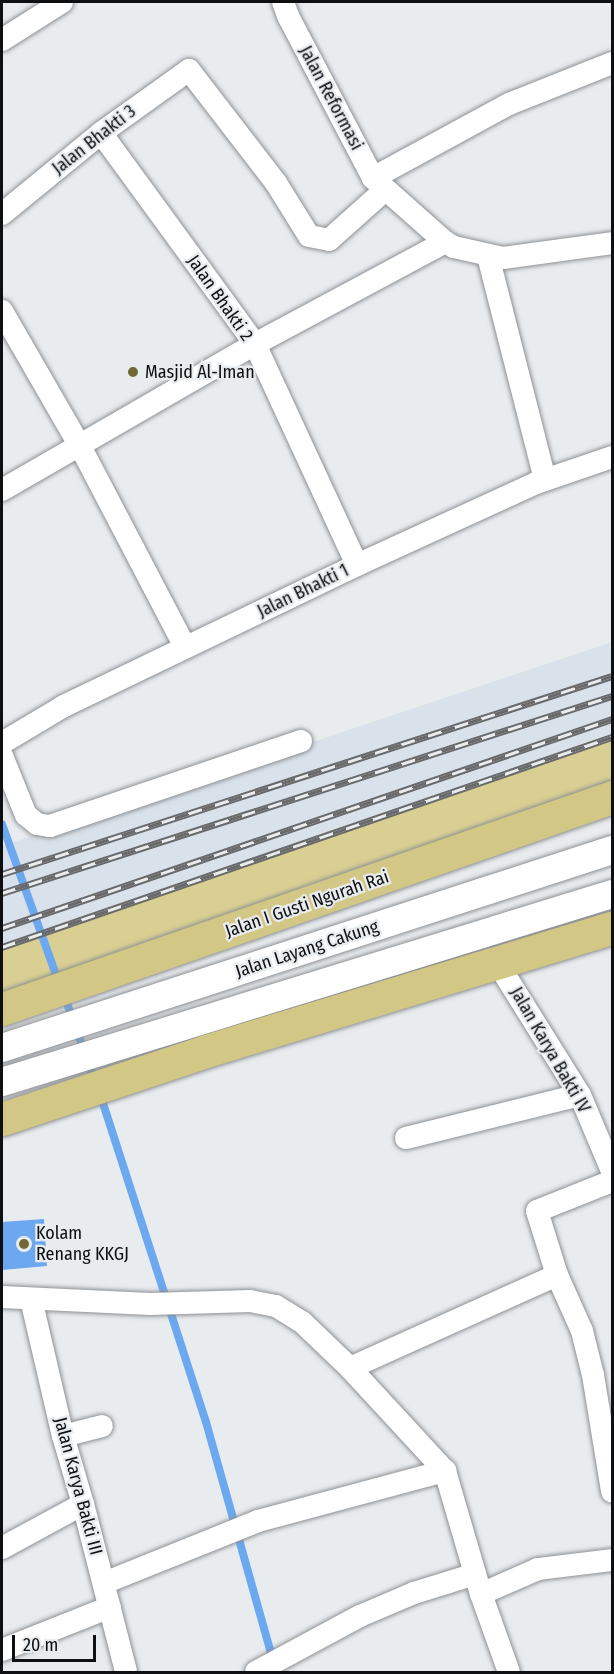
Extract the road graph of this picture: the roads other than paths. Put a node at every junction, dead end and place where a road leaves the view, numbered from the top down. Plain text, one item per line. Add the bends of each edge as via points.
1 (283, 2) edge
2 (57, 4) edge
3 (2, 40) edge
4 (612, 63) edge
5 (101, 133) junction
6 (379, 184) junction
7 (2, 214) edge
8 (445, 242) junction
9 (612, 243) edge
10 (488, 256) junction
11 (2, 311) edge
12 (255, 344) junction
13 (80, 446) junction
14 (612, 457) edge
15 (545, 480) junction
16 (2, 490) edge
17 (357, 565) junction
18 (185, 647) junction
19 (301, 741) dead end
20 (2, 743) edge
21 (2, 756) edge
22 (612, 796) edge
23 (612, 850) edge
24 (612, 894) edge
25 (612, 928) edge
26 (498, 964) junction
27 (2, 1009) edge
28 (2, 1048) edge
29 (3, 1081) edge
30 (580, 1095) junction
31 (2, 1119) edge
32 (405, 1138) dead end
33 (612, 1171) edge
34 (612, 1181) edge
35 (557, 1275) junction
36 (2, 1297) edge
37 (31, 1299) junction
38 (350, 1368) junction
39 (102, 1426) dead end
40 (63, 1436) junction
41 (445, 1471) junction
42 (612, 1491) edge
43 (83, 1504) junction
44 (2, 1548) edge
45 (612, 1560) edge
46 (104, 1583) junction
47 (478, 1584) junction
48 (111, 1608) junction
49 (2, 1650) edge
50 (126, 1672) edge
51 (258, 1672) edge
52 (509, 1672) edge

1 - 6 street, Jalan Reformasi
2 - 3 street
4 - 6 street via 509,104
5 - 6 street, Jalan Bhakti 3 via 189,70 276,183 309,236 329,240
5 - 7 street, Jalan Bhakti 3
5 - 12 street, Jalan Bhakti 2
6 - 8 street
8 - 10 street
8 - 12 street
9 - 10 street via 503,258
10 - 15 street
11 - 13 street
12 - 13 street, Jalan Bhakti 2
12 - 17 street
13 - 16 street, Jalan Bhakti 2
13 - 18 street
14 - 15 street, Jalan Bhakti 1
15 - 17 street, Jalan Bhakti 1
17 - 18 street, Jalan Bhakti 1
18 - 20 street, Jalan Bhakti 1 via 64,706
19 - 21 street via 50,826 37,824 26,815
22 - 27 main road, Jalan I Gusti Ngurah Rai
23 - 28 street, Jalan Layang Cakung
24 - 29 street, Jalan Layang Cakung
25 - 26 main road
26 - 30 street, Jalan Karya Bakti IV
26 - 31 main road via 206,1051
30 - 32 street
30 - 33 street, Jalan Karya Bakti IV
34 - 35 street via 537,1211
35 - 38 street
35 - 42 street via 588,1353
36 - 37 street
37 - 38 street via 150,1304 250,1301 276,1306 302,1322
37 - 40 street, Jalan Karya Bakti III
38 - 41 street
39 - 40 street
40 - 43 street, Jalan Karya Bakti III
41 - 46 street via 258,1521
41 - 47 street
43 - 44 street
43 - 46 street, Jalan Karya Bakti III
45 - 47 street via 538,1569
46 - 48 street, Jalan Karya Bakti III
47 - 51 street via 388,1604
47 - 52 street
48 - 49 street
48 - 50 street, Jalan Karya Bakti III

